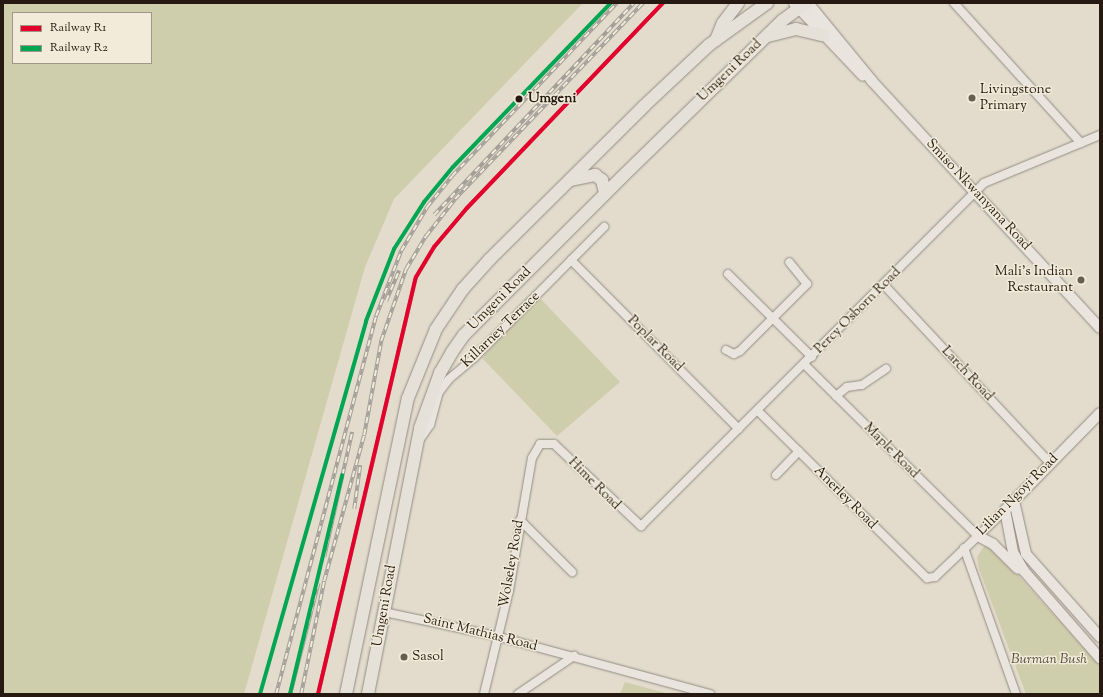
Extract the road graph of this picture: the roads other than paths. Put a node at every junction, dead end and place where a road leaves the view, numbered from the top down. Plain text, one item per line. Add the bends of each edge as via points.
1 (738, 3) edge
2 (767, 3) edge
3 (954, 3) edge
4 (802, 4) edge
5 (823, 35) junction
6 (764, 37) junction
7 (716, 40) junction
8 (872, 81) junction
9 (1100, 136) edge
10 (1081, 143) junction
11 (570, 181) junction
12 (605, 193) junction
13 (975, 193) junction
14 (604, 227) dead end
15 (571, 260) junction
16 (788, 262) dead end
17 (728, 274) dead end
18 (884, 285) junction
19 (773, 318) junction
20 (1100, 328) edge
21 (726, 350) dead end
22 (812, 357) junction
23 (805, 365) junction
24 (886, 369) dead end
25 (836, 396) junction
26 (758, 410) junction
27 (1098, 418) edge
28 (740, 429) junction
29 (548, 442) joint
30 (416, 444) junction
31 (799, 451) junction
32 (1050, 463) junction
33 (776, 475) dead end
34 (1014, 501) junction
35 (1005, 510) junction
36 (520, 520) junction
37 (641, 526) joint
38 (978, 536) junction
39 (964, 548) junction
40 (1040, 570) junction
41 (572, 572) dead end
42 (935, 577) joint
43 (1032, 583) junction
44 (384, 612) junction
45 (1088, 624) junction
46 (1078, 634) junction
47 (496, 636) junction
48 (1100, 637) edge
49 (574, 656) junction
50 (1100, 658) edge
51 (346, 694) edge
52 (368, 694) edge
53 (484, 694) edge
54 (518, 694) edge
55 (710, 694) edge
56 (1016, 694) edge

1 - 7 main road via 723,23
2 - 7 main road, Umgeni Road
3 - 10 street
4 - 5 street, Smiso Nkwanyana Road
4 - 6 main road, Umgeni Road
4 - 8 street, Smiso Nkwanyana Road
5 - 6 main road via 796,29
5 - 8 street, Smiso Nkwanyana Road
6 - 12 main road, Umgeni Road
7 - 11 main road, Umgeni Road via 690,61
8 - 13 street, Smiso Nkwanyana Road
9 - 10 street, Percy Osborn Road
10 - 13 street, Percy Osborn Road via 992,177
11 - 12 main road via 595,175 602,180
11 - 51 main road, Umgeni Road via 463,289 428,345 408,398
12 - 30 main road, Umgeni Road via 464,335 440,373
13 - 18 street, Percy Osborn Road
13 - 20 street, Smiso Nkwanyana Road
14 - 15 street, Killarney Terrace
15 - 28 street, Poplar Road
15 - 30 street, Killarney Terrace via 447,382 439,392 430,425
16 - 19 street via 807,284
17 - 19 street
18 - 22 street, Percy Osborn Road
18 - 32 street, Larch Road
19 - 21 street via 737,353
19 - 22 street
22 - 23 street, Percy Osborn Road
23 - 25 street, Maple Road
23 - 26 street, Percy Osborn Road
24 - 25 street via 862,386 847,387
25 - 38 street, Maple Road
26 - 28 street, Percy Osborn Road
26 - 31 street, Anerley Road
27 - 32 street, Lilian Ngoyi Road
28 - 37 street, Percy Osborn Road
29 - 36 street, Wolseley Road via 540,444 532,458
29 - 37 street, Hime Road
30 - 44 main road, Umgeni Road
31 - 33 street
31 - 42 street, Anerley Road via 924,577
32 - 34 street, Lilian Ngoyi Road
34 - 35 street, Lilian Ngoyi Road
34 - 40 street via 1022,544
35 - 38 street, Lilian Ngoyi Road
35 - 43 street via 1013,552
36 - 41 street
36 - 47 street, Wolseley Road via 509,591
38 - 39 street, Lilian Ngoyi Road
38 - 43 street via 993,544
39 - 42 street, Lilian Ngoyi Road
39 - 56 street
40 - 43 street via 1030,569
40 - 45 street
43 - 46 street
44 - 47 street, Saint Mathias Road
44 - 52 main road, Umgeni Road
45 - 46 street
45 - 48 street
46 - 50 street
47 - 49 street, Saint Mathias Road
47 - 53 street, Wolseley Road
49 - 54 street
49 - 55 street, Saint Mathias Road

